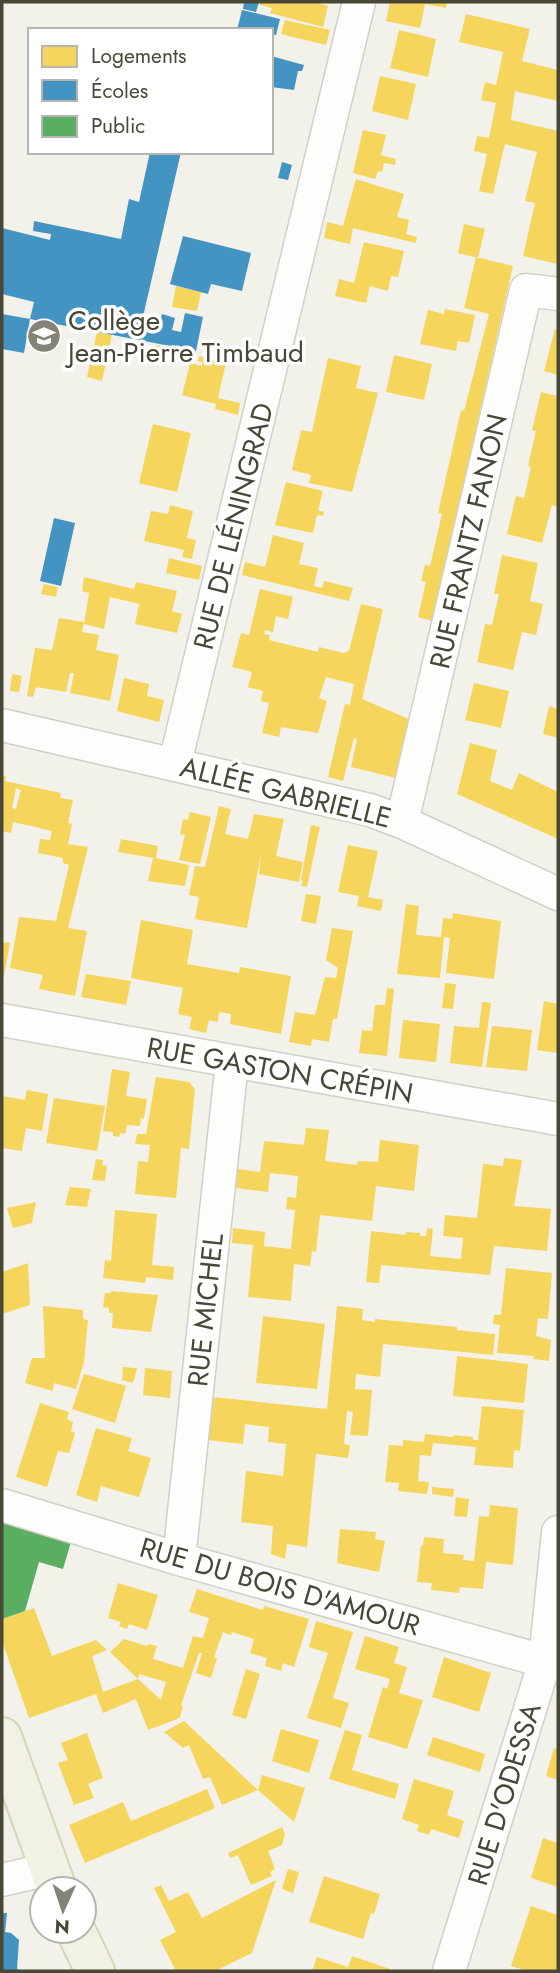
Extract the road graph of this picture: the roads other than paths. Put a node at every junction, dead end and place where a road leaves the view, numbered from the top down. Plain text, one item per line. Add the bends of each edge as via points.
1 (359, 2) edge
2 (558, 294) edge
3 (2, 725) edge
4 (176, 763) junction
5 (402, 822) junction
6 (558, 894) edge
7 (2, 1020) edge
8 (232, 1062) junction
9 (558, 1119) edge
10 (2, 1505) edge
11 (558, 1532) edge
12 (179, 1559) junction
13 (552, 1663) edge
14 (2, 1737) edge
15 (52, 1875) edge
16 (28, 1879) edge
17 (2, 1880) edge
18 (83, 1945) edge
19 (95, 1971) edge
20 (449, 1971) edge

1 - 4 street, RUE DE LÉNINGRAD
2 - 5 street, RUE FRANTZ FANON via 526,290
3 - 4 street, ALLÉE GABRIELLE
4 - 5 street, ALLÉE GABRIELLE via 370,810
5 - 6 street, ALLÉE GABRIELLE
7 - 8 street, RUE GASTON CRÉPIN
8 - 9 street, RUE GASTON CRÉPIN
8 - 12 street, RUE MICHEL
10 - 12 street, RUE DU BOIS D'AMOUR
11 - 13 street, RUE D'ODESSA
12 - 13 street, RUE DU BOIS D'AMOUR
13 - 20 street, RUE D'ODESSA
14 - 15 main road
16 - 17 street
18 - 19 main road

